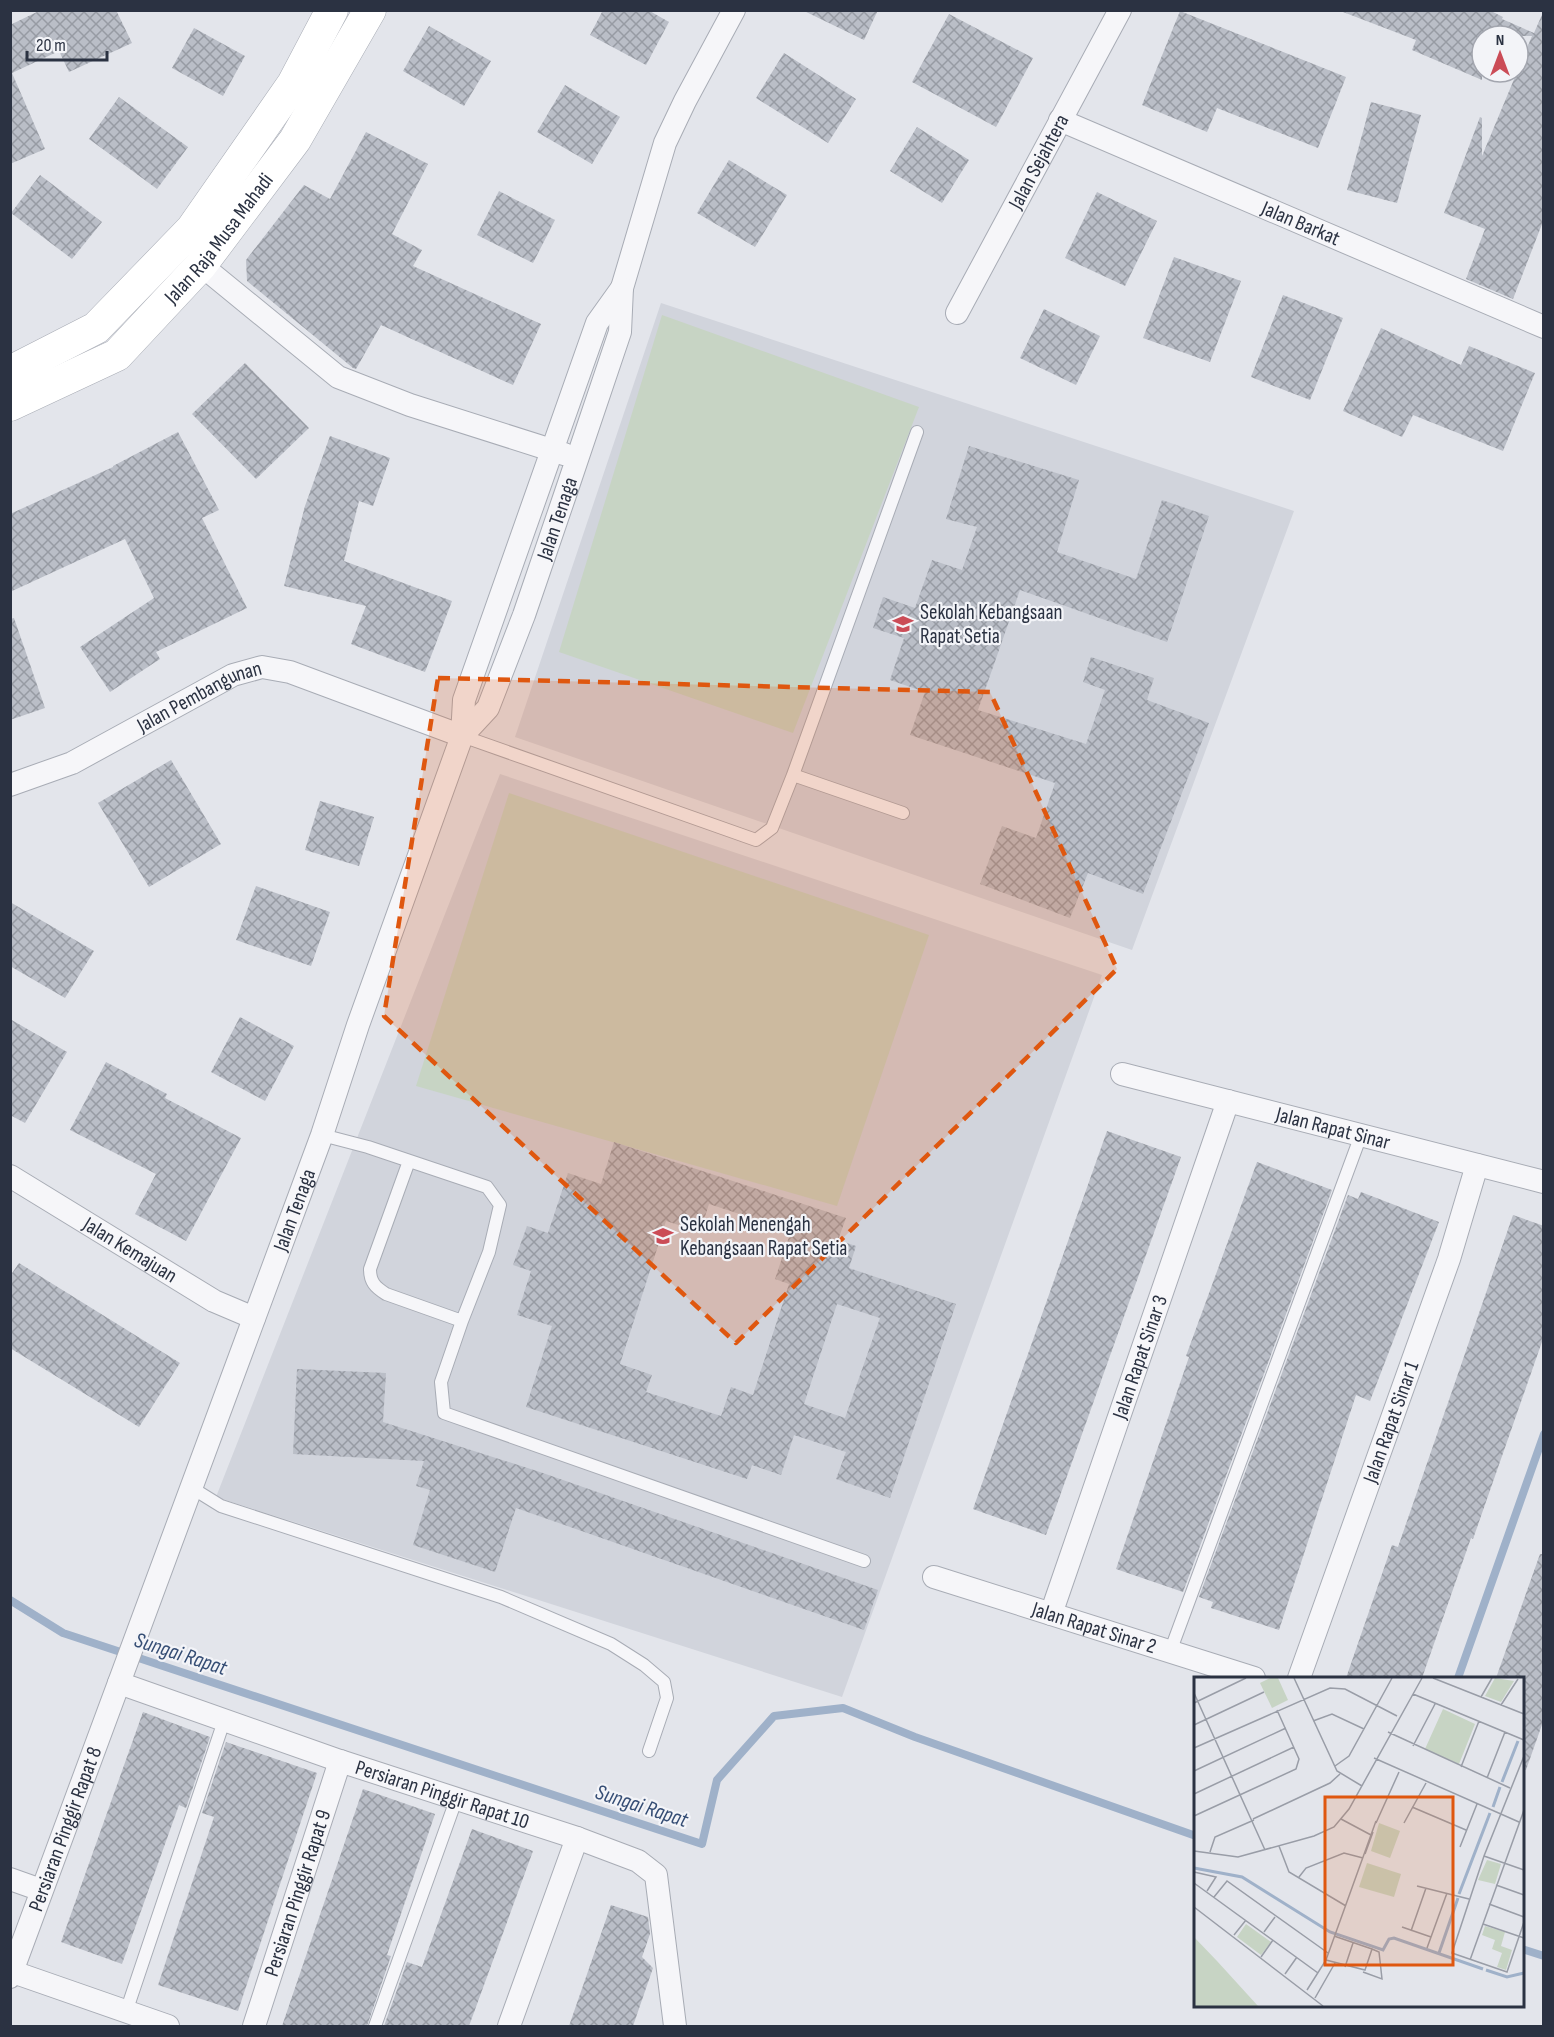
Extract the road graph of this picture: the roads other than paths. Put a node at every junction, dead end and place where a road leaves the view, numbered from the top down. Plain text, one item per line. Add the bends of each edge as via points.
1 (332, 10) edge
2 (369, 10) edge
3 (734, 10) edge
4 (1120, 10) edge
5 (1060, 120) junction
6 (201, 265) junction
7 (622, 288) junction
8 (957, 313) dead end
9 (1544, 327) edge
10 (10, 372) edge
11 (576, 381) junction
12 (600, 389) junction
13 (10, 405) edge
14 (917, 432) dead end
15 (552, 450) junction
16 (576, 458) junction
17 (518, 547) junction
18 (544, 556) junction
19 (499, 605) junction
20 (524, 615) junction
21 (462, 736) junction
22 (793, 775) junction
23 (10, 785) edge
24 (903, 813) dead end
25 (1122, 1074) dead end
26 (1228, 1101) junction
27 (322, 1134) junction
28 (1361, 1135) junction
29 (409, 1161) junction
30 (1478, 1165) junction
31 (10, 1176) edge
32 (1544, 1182) edge
33 (254, 1318) junction
34 (462, 1321) junction
35 (192, 1488) junction
36 (864, 1561) dead end
37 (934, 1577) dead end
38 (1051, 1614) junction
39 (1170, 1652) junction
40 (122, 1677) junction
41 (1251, 1677) edge
42 (1299, 1677) edge
43 (224, 1721) junction
44 (649, 1751) dead end
45 (340, 1761) junction
46 (456, 1800) junction
47 (577, 1838) junction
48 (10, 1879) edge
49 (41, 1890) junction
50 (12, 1975) edge
51 (124, 2019) edge
52 (168, 2026) edge
53 (254, 2026) edge
54 (375, 2026) edge
55 (509, 2026) edge
56 (675, 2026) edge

1 - 10 main road, Jalan Raja Musa Mahadi via 293,84 192,228 96,328
2 - 6 main road, Jalan Raja Musa Mahadi via 296,140
3 - 7 street, Jalan Tenaga via 666,143
4 - 5 street, Jalan Sejahtera
5 - 8 street, Jalan Sejahtera
5 - 9 street, Jalan Barkat
6 - 13 main road, Jalan Raja Musa Mahadi via 117,355
6 - 15 street via 338,377 410,405
7 - 11 street, Jalan Tenaga via 597,323
7 - 12 street, Jalan Tenaga via 620,332
11 - 12 street
11 - 15 street, Jalan Tenaga
12 - 16 street, Jalan Tenaga
14 - 22 lane
15 - 16 street
15 - 17 street, Jalan Tenaga
16 - 18 street, Jalan Tenaga
17 - 18 street
17 - 19 street, Jalan Tenaga
18 - 20 street, Jalan Tenaga
19 - 20 street
19 - 21 street, Jalan Tenaga via 465,700
20 - 21 street, Jalan Tenaga via 488,708
21 - 22 lane via 756,840 772,828
21 - 23 street, Jalan Pembangunan via 290,672 262,667 233,675 72,763
21 - 27 street, Jalan Tenaga
22 - 24 lane
25 - 26 street, Jalan Rapat Sinar
26 - 28 street, Jalan Rapat Sinar
26 - 38 street, Jalan Rapat Sinar 3
27 - 29 lane
27 - 33 street, Jalan Tenaga
28 - 30 street, Jalan Rapat Sinar
28 - 39 lane
29 - 34 lane via 487,1187 500,1205 489,1252
29 - 34 lane via 370,1269 370,1279 386,1294
30 - 32 street, Jalan Rapat Sinar
30 - 42 street, Jalan Rapat Sinar 1 via 1449,1259
31 - 33 street, Jalan Kemajuan via 214,1301
33 - 35 street, Jalan Tenaga
34 - 36 lane via 441,1382 444,1413
35 - 40 street, Jalan Tenaga
35 - 44 lane via 221,1506 501,1597 611,1644 664,1682 667,1698
37 - 38 street, Jalan Rapat Sinar 2
38 - 39 street, Jalan Rapat Sinar 2
39 - 41 street, Jalan Rapat Sinar 2
40 - 43 street, Persiaran Pinggir Rapat 10
40 - 49 street, Persiaran Pinggir Rapat 8
43 - 45 street, Persiaran Pinggir Rapat 10
43 - 51 lane
45 - 46 street, Persiaran Pinggir Rapat 10
45 - 53 street, Persiaran Pinggir Rapat 9
46 - 47 street, Persiaran Pinggir Rapat 10
46 - 54 lane
47 - 55 street
47 - 56 street, Persiaran Pinggir Rapat 10 via 638,1861 656,1875
48 - 49 street
49 - 50 street, Persiaran Pinggir Rapat 8
50 - 51 street
51 - 52 street

